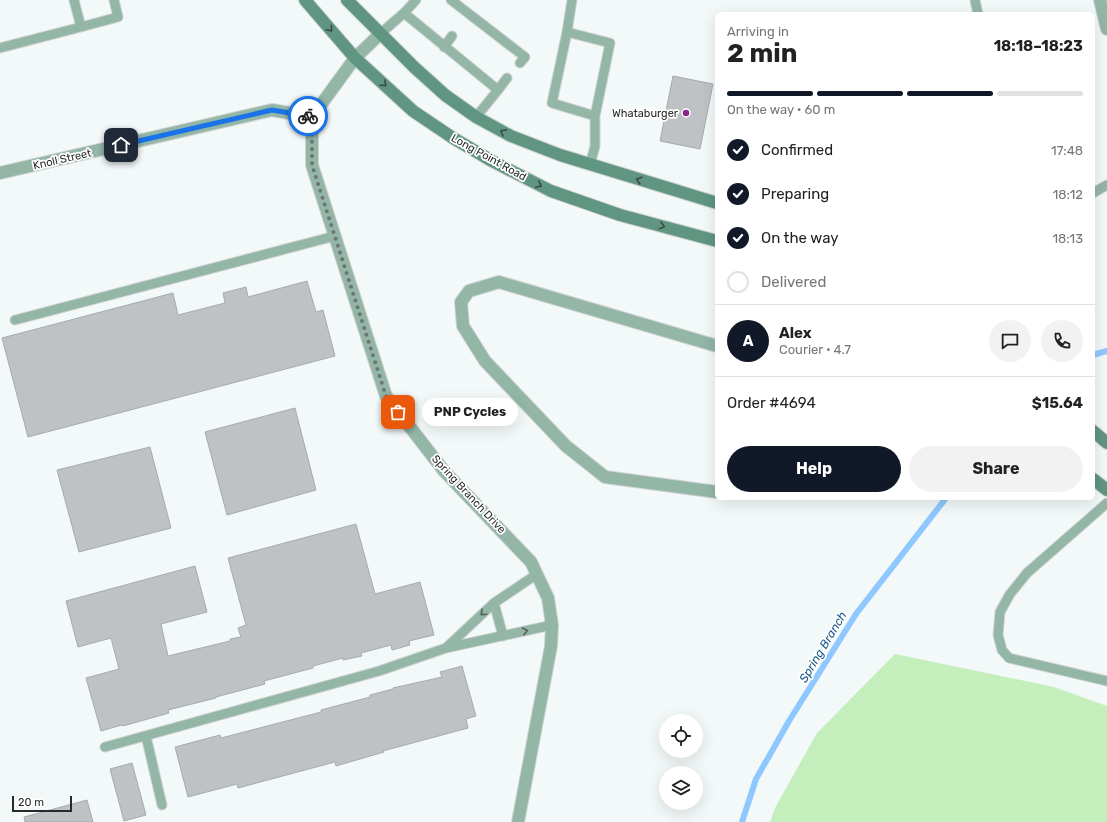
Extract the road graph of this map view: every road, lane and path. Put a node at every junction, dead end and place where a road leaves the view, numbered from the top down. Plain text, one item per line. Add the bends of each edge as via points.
1 (74, 0) edge
2 (114, 0) edge
3 (305, 0) edge
4 (347, 0) edge
5 (416, 0) edge
6 (451, 0) edge
7 (572, 0) edge
8 (975, 0) edge
9 (1100, 0) edge
10 (978, 12) edge
11 (404, 13) junction
12 (81, 27) junction
13 (1107, 29) edge
14 (567, 32) junction
15 (380, 34) junction
16 (452, 36) dead end
17 (444, 46) junction
18 (0, 48) edge
19 (354, 58) junction
20 (520, 63) dead end
21 (507, 78) dead end
22 (498, 90) junction
23 (595, 116) junction
24 (312, 117) junction
25 (476, 117) junction
26 (590, 165) junction
27 (0, 173) edge
28 (1107, 184) edge
29 (1095, 192) edge
30 (715, 202) edge
31 (334, 236) junction
32 (715, 240) edge
33 (15, 320) dead end
34 (715, 345) edge
35 (1095, 433) edge
36 (1107, 443) edge
37 (1095, 481) edge
38 (1107, 490) edge
39 (715, 492) edge
40 (1107, 502) edge
41 (537, 574) junction
42 (494, 603) junction
43 (552, 625) junction
44 (503, 636) junction
45 (446, 648) junction
46 (1107, 682) edge
47 (146, 736) junction
48 (105, 747) dead end
49 (162, 805) dead end
50 (518, 822) edge

1 - 12 lane
2 - 12 lane via 118,17
3 -> 19 main road, Long Point Road
4 - 15 main road
5 - 11 lane
6 - 20 lane via 467,17 525,57
7 - 14 lane
8 - 10 lane
9 - 13 street
11 - 15 lane
11 - 17 lane
12 - 18 lane
14 - 23 lane via 552,103
14 - 23 lane via 610,43
15 - 19 street
15 - 25 main road via 445,95
16 - 17 lane
17 - 22 lane
19 - 24 street
19 -> 32 main road, Long Point Road via 413,111 492,162 551,191 613,213
21 - 22 lane
22 - 25 lane
23 - 26 lane via 595,146
24 - 27 street, Knoll Street via 272,110
24 - 31 street, Spring Branch Drive via 312,165
26 -> 25 main road via 511,136
30 -> 26 main road
28 - 29 lane
31 - 33 lane
31 - 41 street, Spring Branch Drive via 386,396 444,471 531,562
34 - 39 street via 498,282 469,291 461,302 464,326 485,361 566,446 605,477
35 - 36 main road
37 - 38 main road
40 - 46 lane via 1027,572 1000,612 998,635 1002,650 1009,658
41 - 42 lane
41 - 43 street, Spring Branch Drive via 548,598
42 - 44 lane
42 -> 45 lane
44 -> 43 lane
43 - 50 street, Spring Branch Drive via 551,646
44 - 45 lane
45 - 47 lane via 379,671
47 - 48 lane
47 - 49 lane

